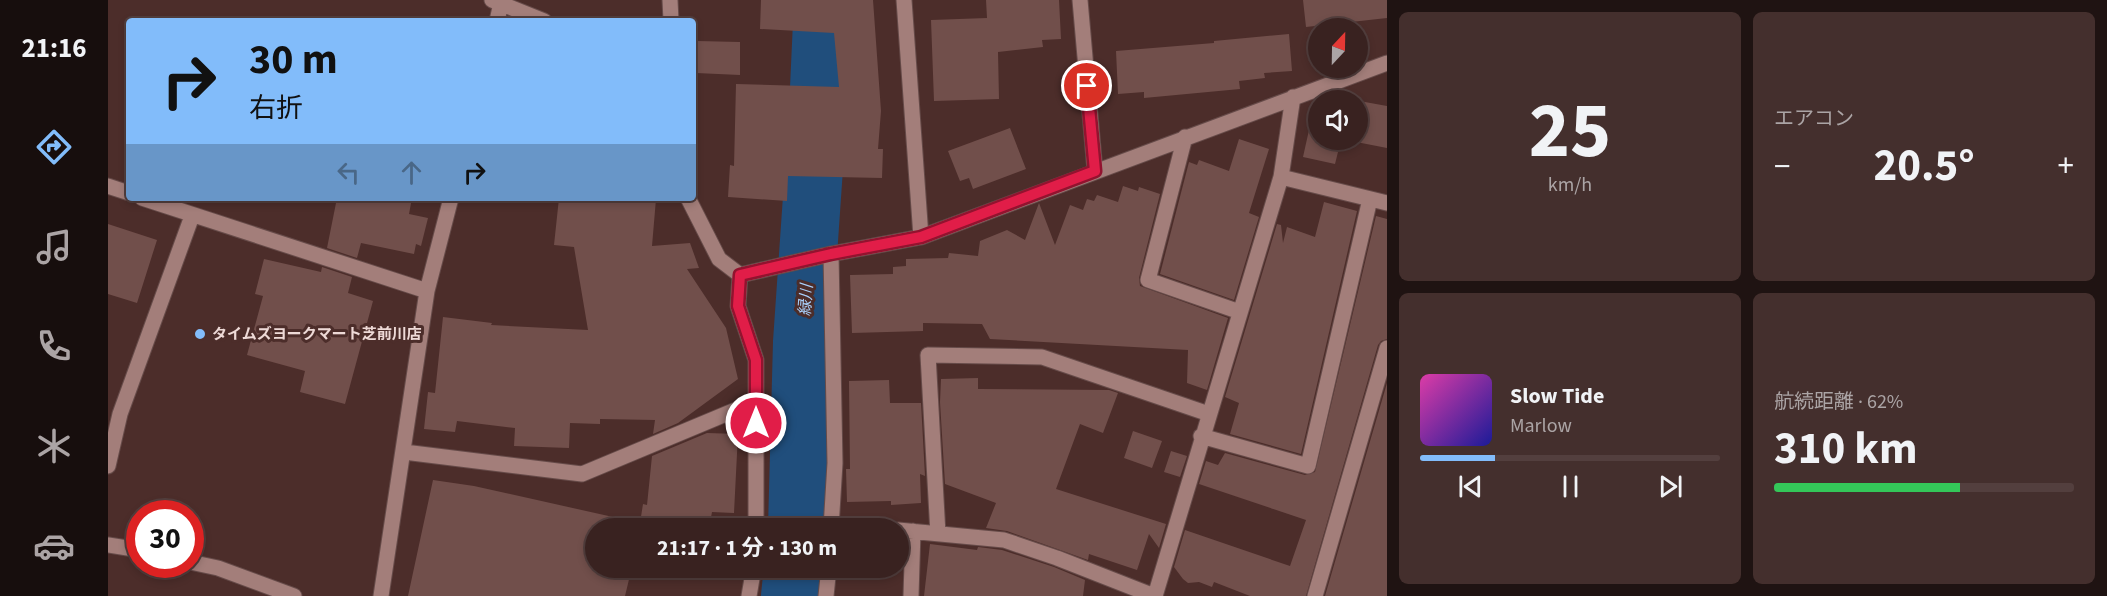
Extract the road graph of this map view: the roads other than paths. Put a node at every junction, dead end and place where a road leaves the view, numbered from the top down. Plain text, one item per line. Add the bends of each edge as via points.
1 (670, 0) edge
2 (904, 0) edge
3 (1080, 0) edge
4 (497, 2) edge
5 (497, 18) edge
6 (537, 18) edge
7 (671, 18) edge
8 (1387, 63) edge
9 (1293, 97) junction
10 (1185, 137) junction
11 (1095, 171) junction
12 (1281, 177) junction
13 (108, 186) edge
14 (126, 192) edge
15 (1370, 199) junction
16 (150, 201) edge
17 (450, 201) edge
18 (689, 201) edge
19 (1387, 203) edge
20 (192, 216) junction
21 (921, 237) junction
22 (826, 256) junction
23 (740, 275) junction
24 (427, 291) junction
25 (1240, 312) junction
26 (1387, 348) edge
27 (757, 401) junction
28 (1209, 414) junction
29 (1202, 436) junction
30 (404, 452) junction
31 (108, 466) edge
32 (756, 518) edge
33 (832, 518) edge
34 (909, 530) edge
35 (938, 534) junction
36 (108, 545) edge
37 (126, 548) edge
38 (204, 565) edge
39 (909, 570) edge
40 (752, 578) edge
41 (828, 578) edge
42 (294, 596) edge
43 (381, 596) edge
44 (749, 596) edge
45 (826, 596) edge
46 (911, 596) edge
47 (1155, 596) edge
48 (1315, 596) edge

1 - 7 street
2 - 21 street
3 - 11 street
4 - 5 street
4 - 6 street
8 - 9 street
9 - 10 street
9 - 12 street
10 - 11 street
10 - 25 street via 1148,280
11 - 21 street
12 - 15 street
12 - 25 street
13 - 14 street
15 - 19 street
15 - 29 street via 1308,466
16 - 20 street
17 - 24 street
18 - 23 street via 719,258
20 - 24 street
20 - 31 street via 120,414
21 - 22 street
22 - 23 street
22 - 33 street via 835,463
23 - 27 street via 738,306 756,360
24 - 30 street
25 - 28 street
26 - 48 street
27 - 30 street via 582,474
27 - 32 street
28 - 29 street
28 - 35 street via 1042,357 928,356
29 - 47 street
30 - 43 street
34 - 35 street
35 - 47 street via 1004,540
36 - 37 street
38 - 42 street
39 - 46 street
40 - 44 street
41 - 45 street

